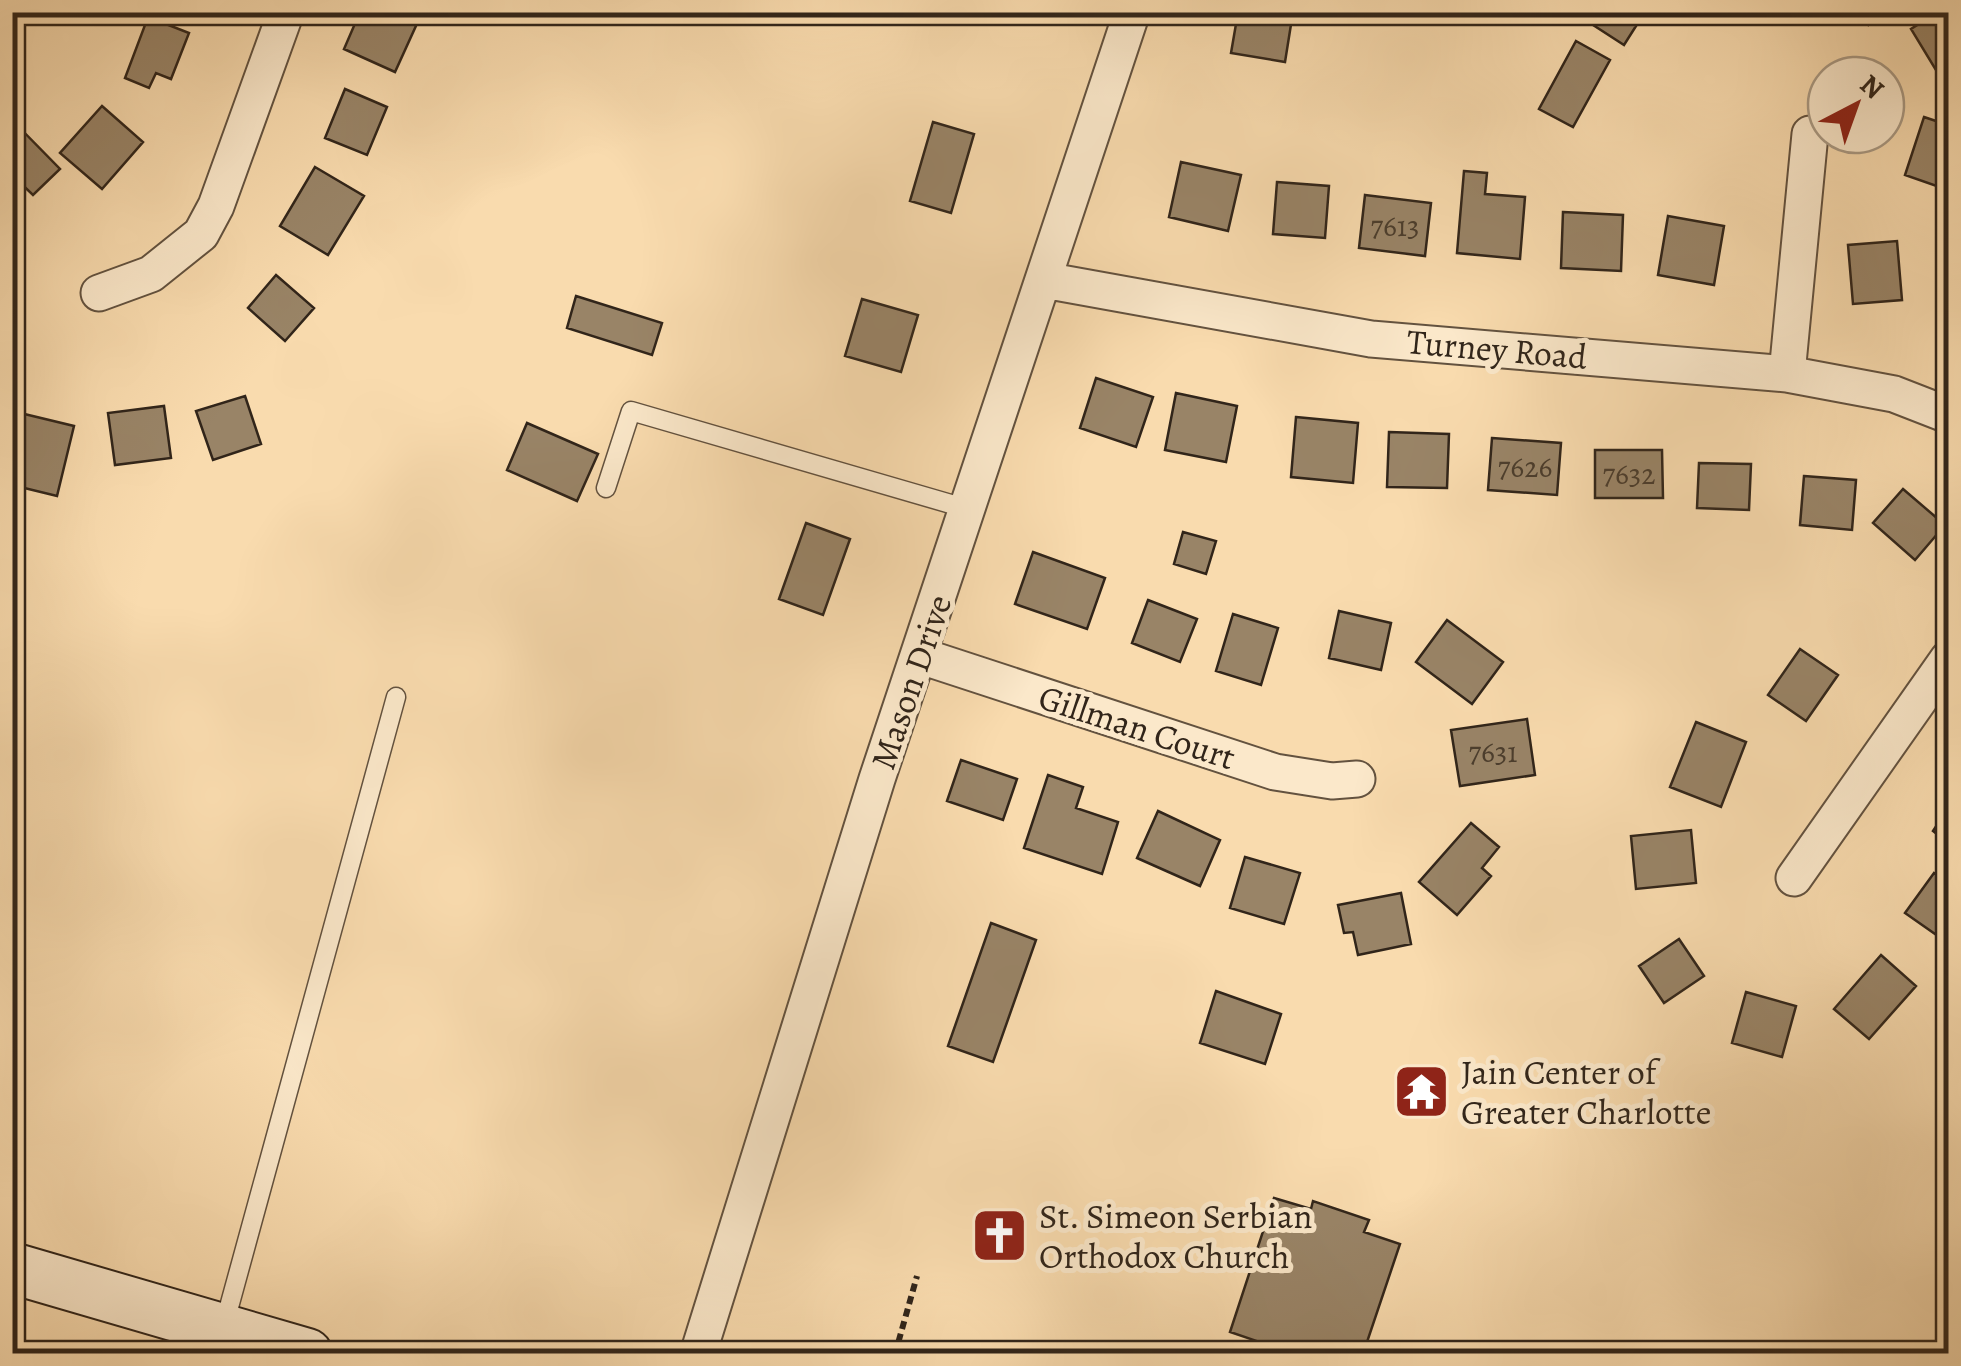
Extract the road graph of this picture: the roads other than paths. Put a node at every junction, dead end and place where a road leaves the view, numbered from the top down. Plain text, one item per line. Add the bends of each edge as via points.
1 (286, 12) edge
2 (1132, 12) edge
3 (1808, 155) edge
4 (1044, 280) junction
5 (99, 293) dead end
6 (1787, 374) junction
7 (1948, 416) edge
8 (606, 488) dead end
9 (968, 509) junction
10 (921, 656) junction
11 (1948, 659) edge
12 (396, 697) dead end
13 (1357, 779) dead end
14 (1794, 878) dead end
15 (12, 1268) edge
16 (223, 1329) junction
17 (307, 1354) edge
18 (698, 1354) edge

1 - 5 street via 202,234 151,274
2 - 4 street, Mason Drive
3 - 6 street
4 - 6 street, Turney Road via 1372,338
4 - 9 street, Mason Drive
6 - 7 street, Turney Road via 1894,394
8 - 9 lane via 631,411
9 - 10 street, Mason Drive
10 - 13 street, Gillman Court via 1275,772
10 - 18 street, Mason Drive
11 - 14 street
12 - 16 lane
15 - 16 main road
16 - 17 main road

